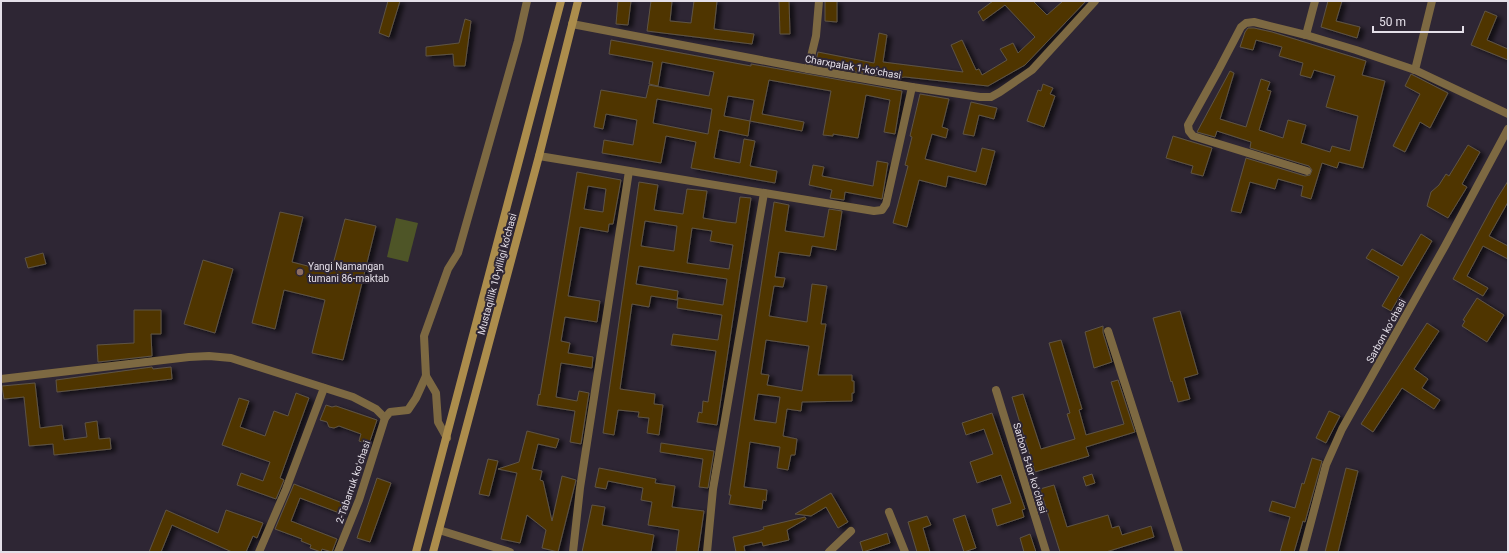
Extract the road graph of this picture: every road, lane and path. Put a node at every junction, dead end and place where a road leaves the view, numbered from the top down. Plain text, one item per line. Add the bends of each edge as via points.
1 (527, 1) edge
2 (561, 1) edge
3 (578, 1) edge
4 (819, 1) edge
5 (1095, 1) edge
6 (1315, 1) edge
7 (1432, 1) edge
8 (572, 24) junction
9 (1306, 35) junction
10 (808, 69) junction
11 (1415, 70) junction
12 (912, 87) junction
13 (1508, 114) edge
14 (1508, 129) edge
15 (539, 156) junction
16 (628, 170) junction
17 (1307, 171) dead end
18 (764, 193) junction
19 (1108, 331) dead end
20 (426, 376) junction
21 (1, 379) edge
22 (324, 388) junction
23 (996, 390) dead end
24 (385, 418) junction
25 (447, 438) junction
26 (889, 512) dead end
27 (438, 530) junction
28 (851, 531) dead end
29 (258, 552) edge
30 (338, 552) edge
31 (416, 552) edge
32 (433, 552) edge
33 (510, 552) edge
34 (573, 552) edge
35 (707, 552) edge
36 (829, 552) edge
37 (905, 552) edge
38 (1046, 552) edge
39 (1179, 552) edge
40 (1303, 552) edge

1 - 20 street via 458,253 448,269 424,336
2 - 25 main road, Mustaqillik 10-yilligi ko'chasi
3 - 8 main road, Mustaqillik 10-yilligi ko'chasi
4 - 10 street via 816,36
5 - 12 street, Charxpalak 1-koʻchasi via 1032,70 991,97
6 - 9 street
7 - 11 street
8 - 10 street, Charxpalak 1-koʻchasi
8 - 15 main road, Mustaqillik 10-yilligi ko'chasi
9 - 11 street
9 - 17 street via 1254,22 1246,23 1241,27 1188,125 1193,136
10 - 12 street, Charxpalak 1-koʻchasi
11 - 13 street
12 - 18 street via 886,204 882,210 874,211
14 - 40 street, Sarbon koʻchasi via 1342,429 1326,465
15 - 16 street
15 - 27 main road, Mustaqillik 10-yilligi ko'chasi
16 - 18 street
16 - 34 street via 580,488
18 - 35 street via 713,489
19 - 39 street
20 - 24 street via 408,410 390,412
20 - 25 street via 436,393 438,422
21 - 22 street via 209,356 231,358
22 - 24 street via 353,397 376,408
22 - 29 street via 286,489
23 - 38 street, Sarbon 5-tor koʻchasi
24 - 30 street, 2-Tabarruk koʻchasi via 359,500
25 - 31 main road, Mustaqillik 10-yilligi ko'chasi
26 - 37 street
27 - 32 main road, Mustaqillik 10-yilligi ko'chasi
27 - 33 street
28 - 36 street

